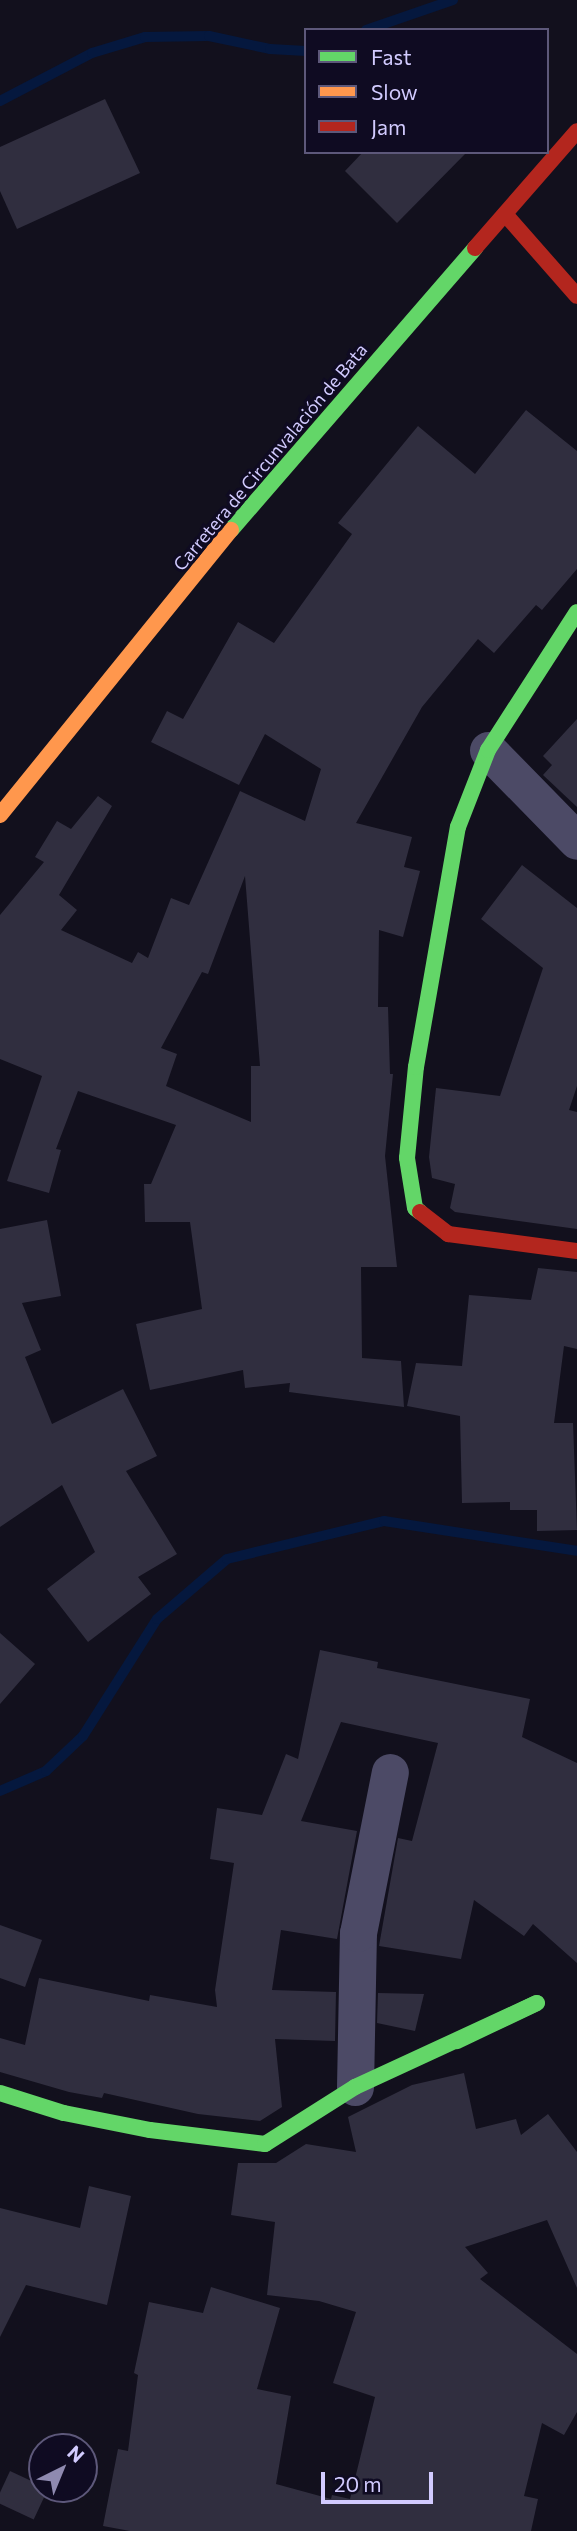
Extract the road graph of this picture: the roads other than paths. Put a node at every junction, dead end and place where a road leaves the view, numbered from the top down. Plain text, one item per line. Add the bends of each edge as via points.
1 (577, 131) edge
2 (505, 214) junction
3 (577, 296) edge
4 (577, 612) edge
5 (488, 750) junction
6 (0, 815) edge
7 (577, 841) edge
8 (577, 1251) edge
9 (390, 1772) dead end
10 (457, 2041) dead end
11 (355, 2087) junction
12 (0, 2093) edge

1 - 2 street, Carretera de Circunvalación de Bata
2 - 3 street
2 - 6 street, Carretera de Circunvalación de Bata via 244,514
4 - 5 street
5 - 7 street
5 - 8 street via 458,827 416,1067 407,1158 415,1208 448,1234
9 - 11 street via 358,1933
10 - 11 street via 537,2003
11 - 12 street via 265,2144 150,2130 64,2113

